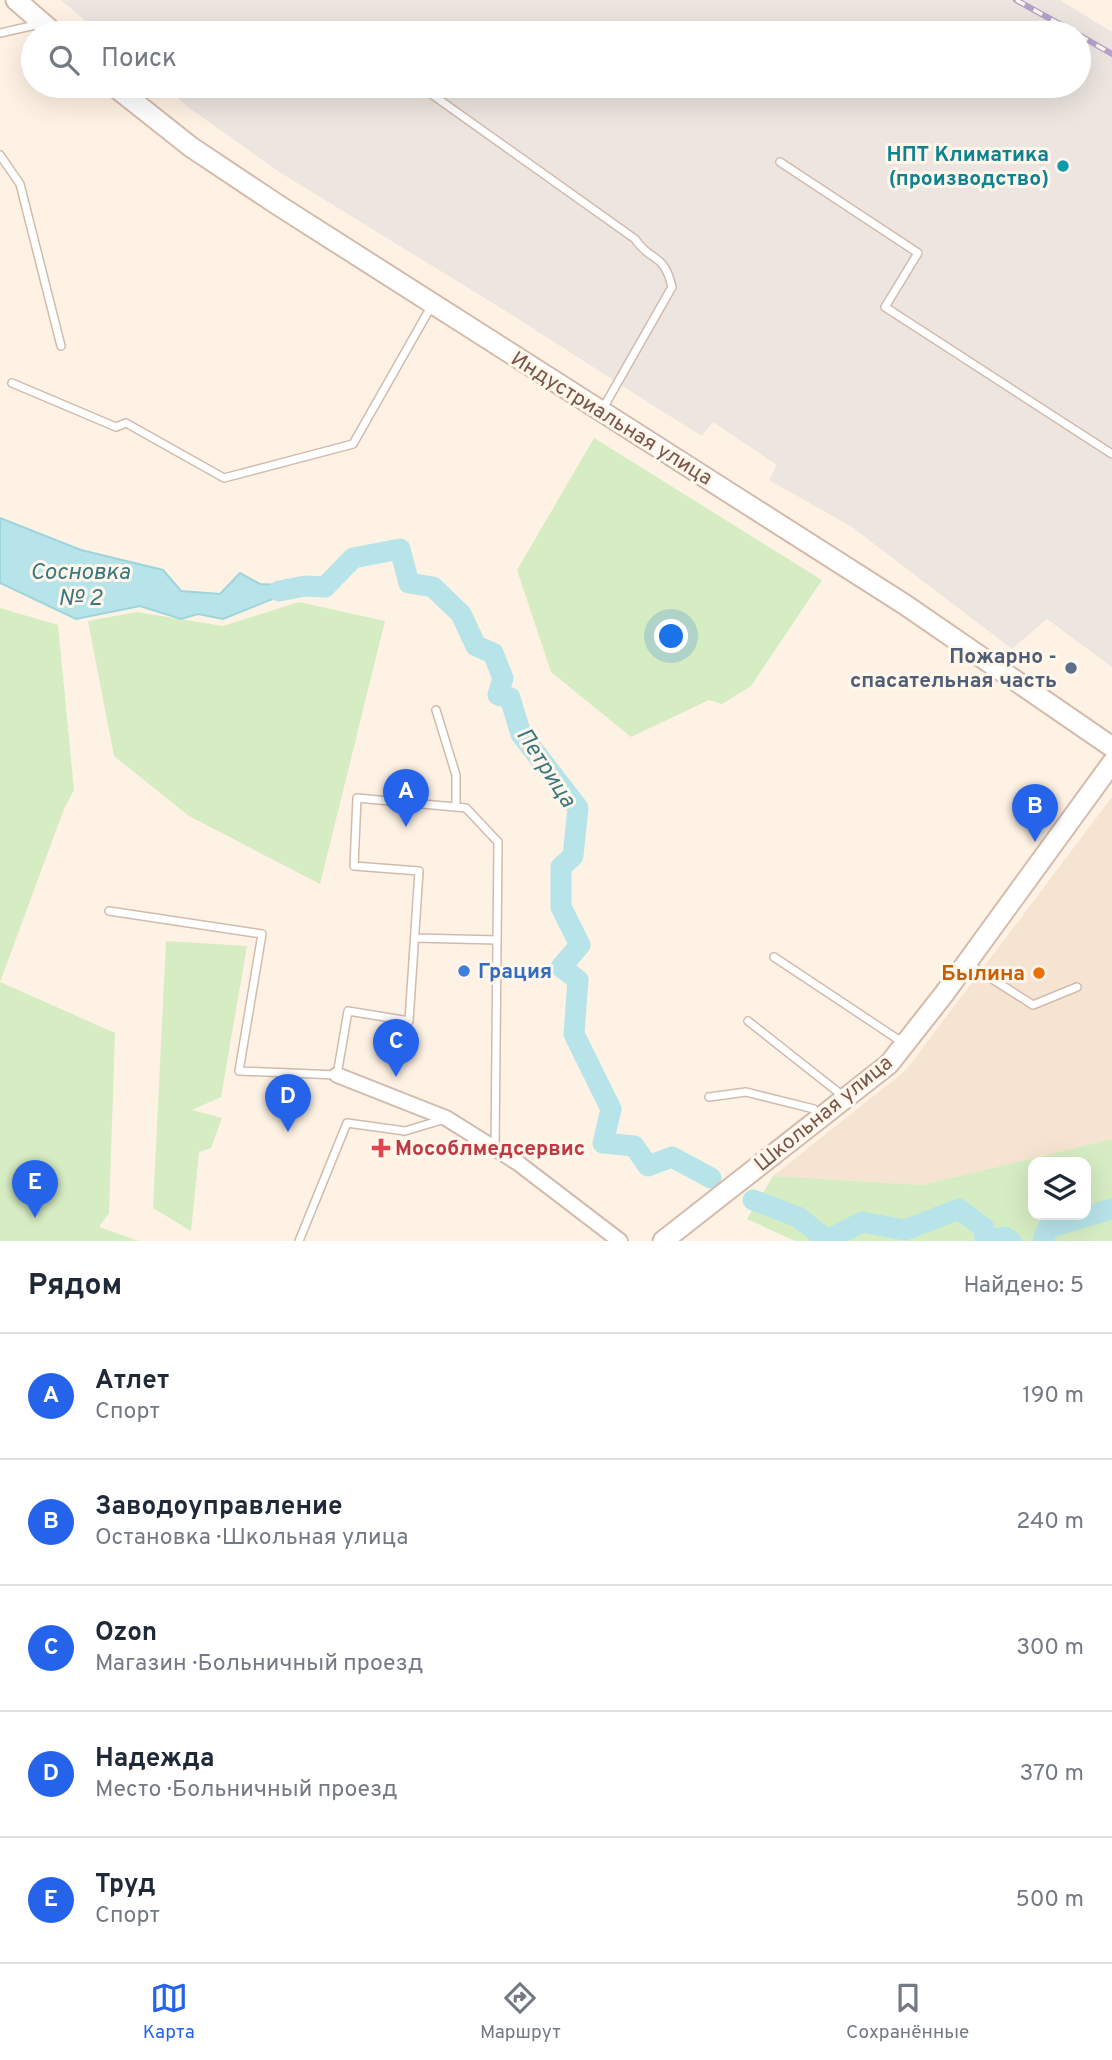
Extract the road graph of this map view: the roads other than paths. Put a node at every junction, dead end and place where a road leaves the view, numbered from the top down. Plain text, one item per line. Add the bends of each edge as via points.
1 (16, 0) edge
2 (40, 21) edge
3 (21, 31) edge
4 (0, 33) edge
5 (129, 98) edge
6 (437, 98) edge
7 (0, 155) edge
8 (780, 162) dead end
9 (433, 304) junction
10 (61, 346) dead end
11 (12, 383) dead end
12 (602, 411) junction
13 (1112, 454) edge
14 (436, 710) dead end
15 (1112, 747) edge
16 (1112, 763) edge
17 (456, 807) junction
18 (109, 911) dead end
19 (415, 938) junction
20 (497, 940) junction
21 (774, 957) dead end
22 (966, 963) junction
23 (1077, 987) dead end
24 (748, 1021) dead end
25 (906, 1044) junction
26 (337, 1075) junction
27 (709, 1097) dead end
28 (845, 1099) junction
29 (446, 1118) junction
30 (820, 1118) junction
31 (495, 1149) junction
32 (299, 1241) edge
33 (620, 1241) edge
34 (663, 1241) edge

1 - 2 main road
3 - 4 lane
5 - 9 main road, Индустриальная улица via 203,155
6 - 12 lane via 635,239 669,272 672,287
7 - 10 lane via 20,184
8 - 13 lane via 918,253 885,307
9 - 11 lane via 353,444 224,478 126,423 116,427
9 - 12 main road, Индустриальная улица
12 - 15 main road, Индустриальная улица via 904,604
14 - 17 lane via 456,775
16 - 22 main road, Школьная улица
17 - 19 lane via 357,798 354,866 419,871
17 - 20 lane via 466,808 498,842
18 - 26 lane via 262,934 239,1071
19 - 20 lane
19 - 26 lane via 409,1021 348,1011
20 - 31 lane
21 - 25 lane
22 - 23 lane via 1033,1005
22 - 25 main road, Школьная улица
24 - 28 lane
25 - 28 main road, Школьная улица
26 - 29 street
27 - 30 lane via 746,1092 814,1109
28 - 30 main road, Школьная улица
29 - 31 street
29 - 32 lane via 405,1131 347,1123
30 - 34 main road, Школьная улица
31 - 33 street

